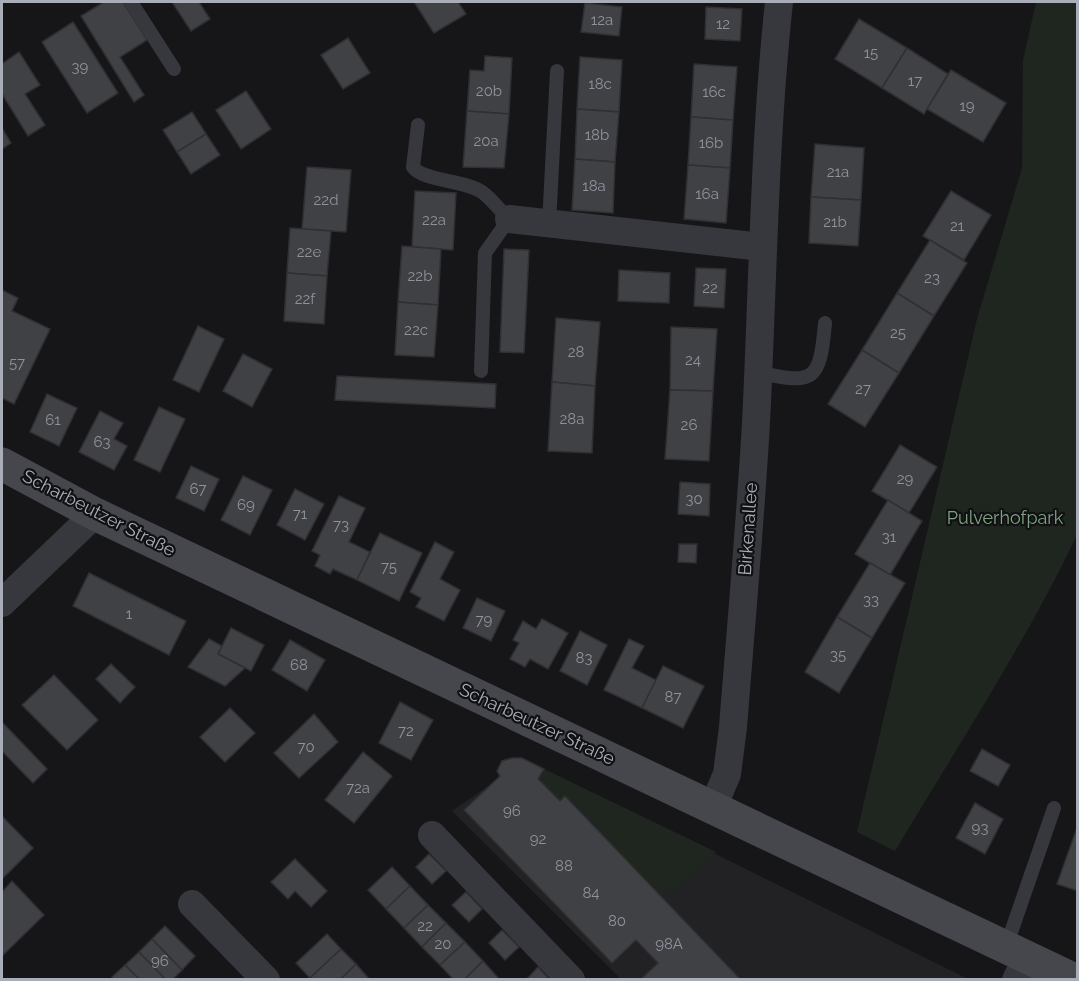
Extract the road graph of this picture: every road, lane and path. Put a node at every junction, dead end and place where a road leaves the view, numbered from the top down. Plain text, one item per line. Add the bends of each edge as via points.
1 (131, 2) edge
2 (779, 2) edge
3 (174, 69) dead end
4 (557, 71) dead end
5 (418, 125) dead end
6 (509, 219) junction
7 (549, 224) junction
8 (762, 247) junction
9 (825, 323) dead end
10 (481, 371) dead end
11 (758, 372) junction
12 (2, 464) edge
13 (95, 514) junction
14 (2, 603) edge
15 (713, 807) junction
16 (1054, 808) dead end
17 (432, 835) dead end
18 (192, 904) dead end
19 (1016, 961) edge
20 (266, 980) edge
21 (571, 980) edge
22 (1075, 980) edge

1 - 3 lane
2 - 8 street, Birkenallee
4 - 7 lane
5 - 6 lane via 415,170 420,175 454,181 483,192
6 - 7 street
6 - 10 lane via 485,253
7 - 8 street
8 - 11 street, Birkenallee
9 - 11 lane via 821,358 810,376 799,380
11 - 15 street, Birkenallee via 733,727 727,774
12 - 13 main road, Scharbeutzer Straße
13 - 14 street
13 - 15 main road, Scharbeutzer Straße
15 - 19 main road, Scharbeutzer Straße
16 - 19 lane
17 - 21 street
18 - 20 street
19 - 22 main road, Scharbeutzer Straße

